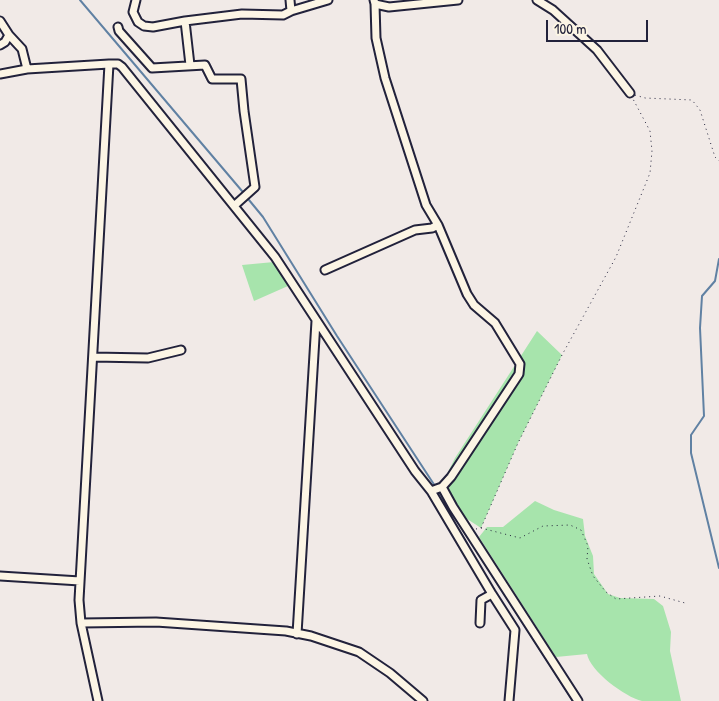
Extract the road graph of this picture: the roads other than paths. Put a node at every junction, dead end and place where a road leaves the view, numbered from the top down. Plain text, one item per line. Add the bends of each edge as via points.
1 (136, 0) edge
2 (290, 0) edge
3 (328, 0) edge
4 (458, 0) edge
5 (537, 0) edge
6 (374, 2) edge
7 (433, 2) edge
8 (291, 11) junction
9 (0, 21) edge
10 (186, 21) junction
11 (118, 27) dead end
12 (9, 35) junction
13 (0, 44) edge
14 (109, 64) junction
15 (190, 65) junction
16 (27, 69) junction
17 (0, 74) edge
18 (630, 93) road end
19 (235, 205) junction
20 (438, 225) junction
21 (325, 270) dead end
22 (316, 321) junction
23 (181, 350) dead end
24 (93, 357) junction
25 (442, 487) junction
26 (431, 491) junction
27 (0, 576) edge
28 (80, 581) junction
29 (492, 594) junction
30 (82, 623) junction
31 (480, 623) dead end
32 (297, 634) junction
33 (98, 701) edge
34 (422, 701) edge
35 (509, 701) edge
36 (578, 701) edge

1 - 10 street via 133,12 144,26
2 - 8 street
3 - 8 street
4 - 7 street
5 - 18 street via 554,10 597,50
6 - 7 street via 389,7
6 - 20 street via 376,38 385,78 426,206
8 - 10 street via 283,15 242,14
9 - 12 street
10 - 15 street
11 - 15 street via 152,68
12 - 13 street
12 - 16 street via 22,49
14 - 16 street
14 - 19 street via 122,66
14 - 24 street
15 - 19 street via 205,65 212,79 241,80 255,187
16 - 17 street
19 - 22 street via 276,257
20 - 21 street via 415,230
20 - 25 street via 467,294 474,305 495,323 520,364 519,374
22 - 26 street
22 - 32 street
23 - 24 street via 148,358
24 - 28 street
25 - 26 street
25 - 36 street
26 - 29 street
27 - 28 street
28 - 30 street
29 - 31 street via 481,600
29 - 35 street via 515,630
30 - 32 street via 156,622
30 - 33 street
32 - 34 street via 359,652

